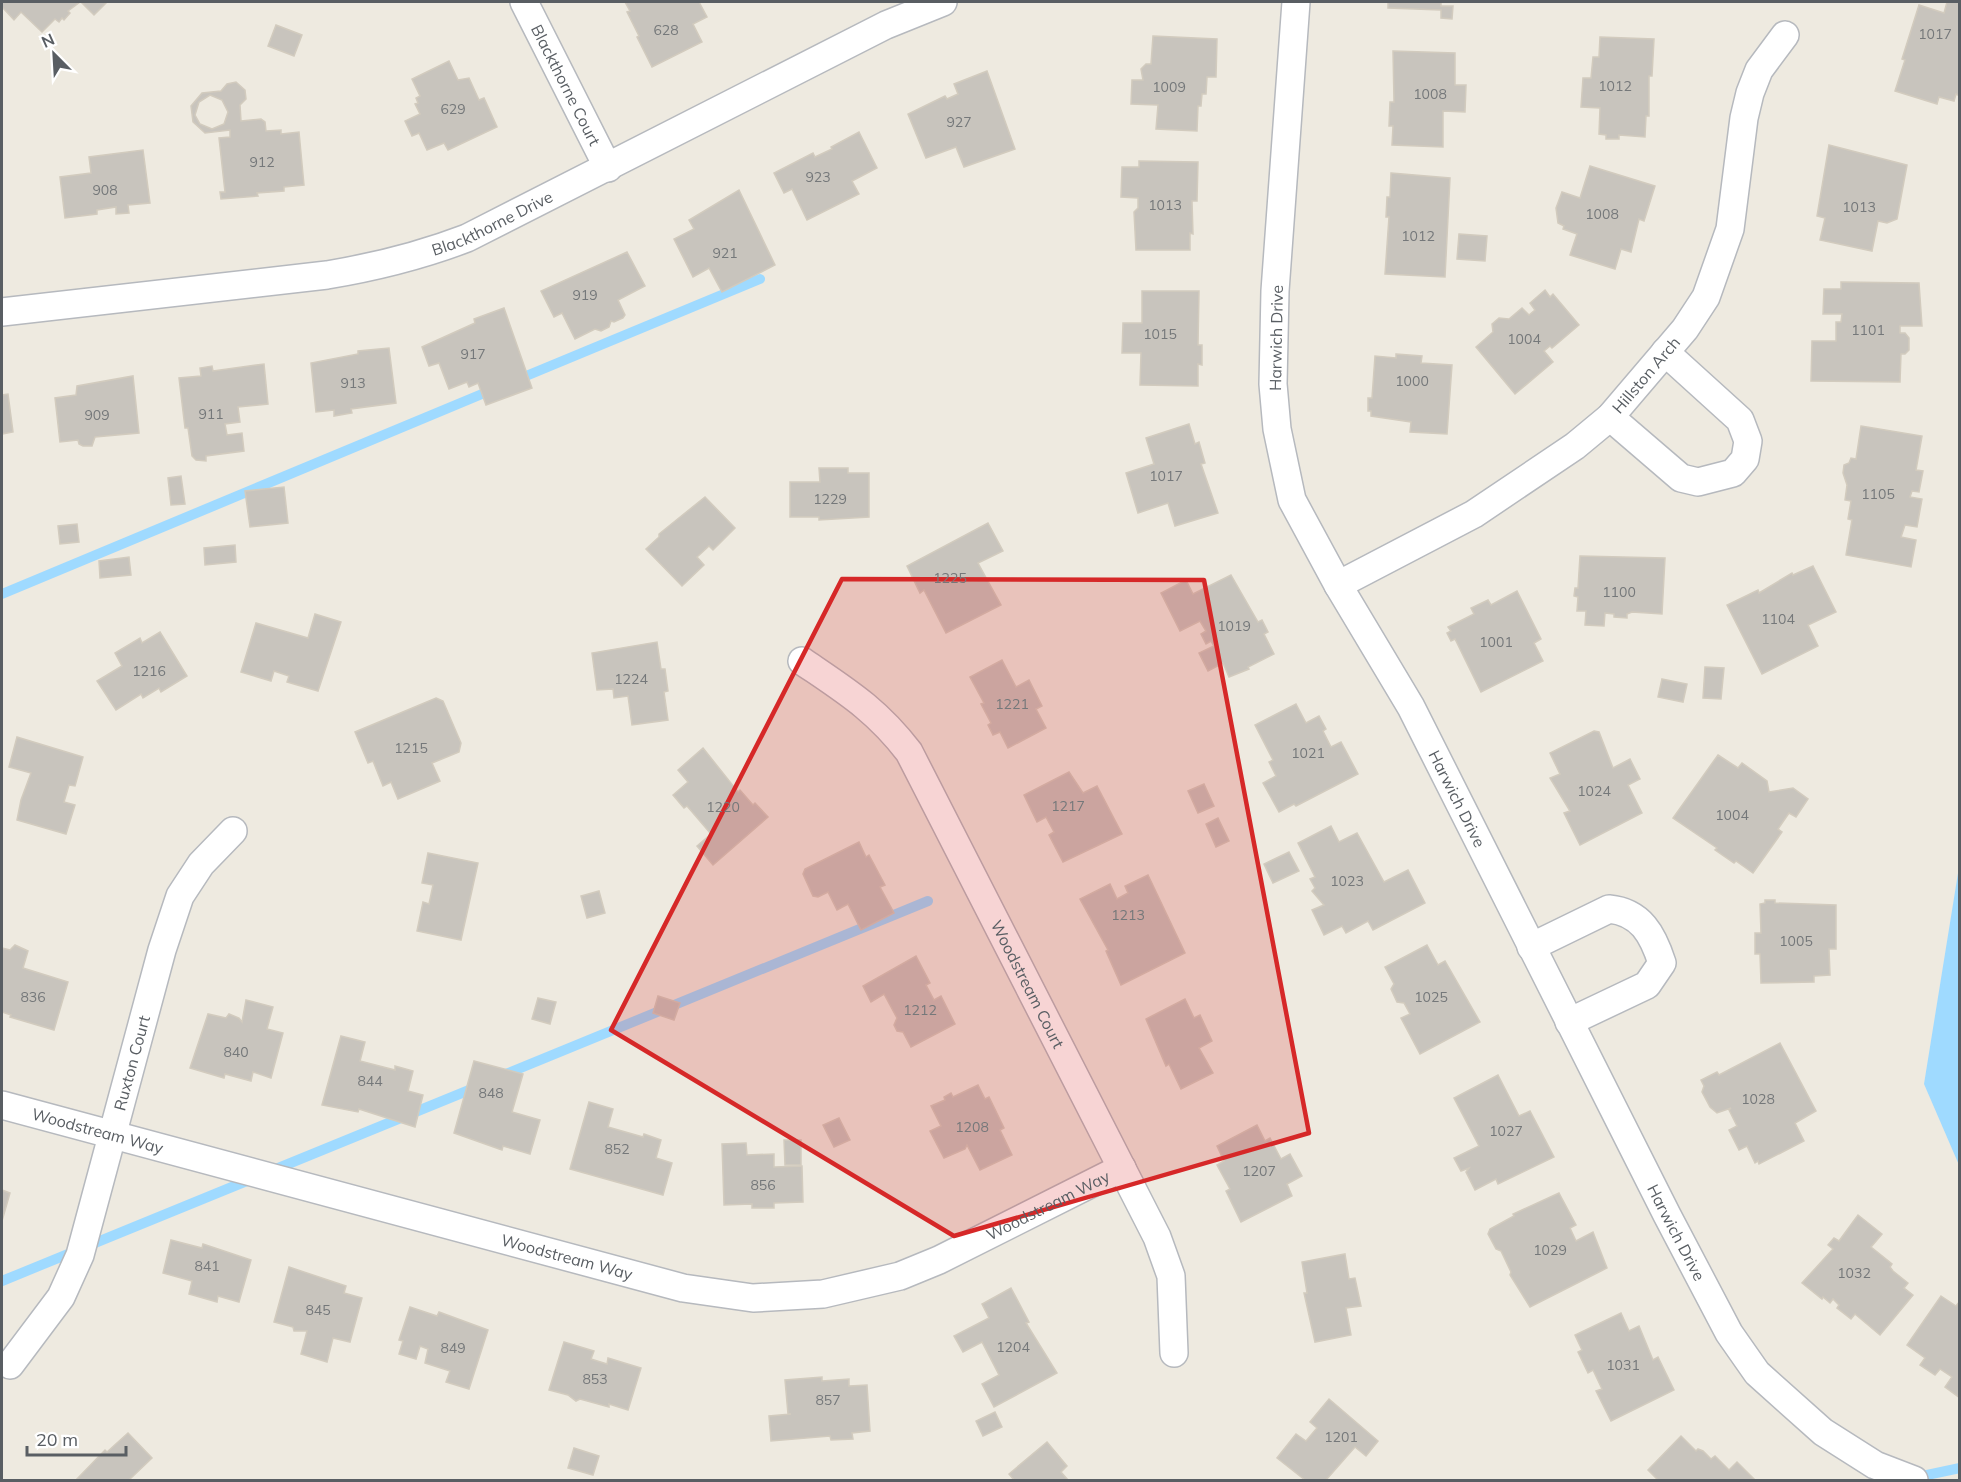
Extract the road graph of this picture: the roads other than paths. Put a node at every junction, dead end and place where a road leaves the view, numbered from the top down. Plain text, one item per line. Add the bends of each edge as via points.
1 (524, 2) edge
2 (943, 2) edge
3 (1296, 2) edge
4 (1785, 35) dead end
5 (608, 168) junction
6 (2, 312) edge
7 (1665, 352) junction
8 (1610, 417) junction
9 (1338, 585) junction
10 (802, 661) dead end
11 (233, 831) dead end
12 (1532, 947) junction
13 (1569, 1022) junction
14 (2, 1105) edge
15 (111, 1134) junction
16 (1122, 1168) junction
17 (1174, 1353) dead end
18 (10, 1365) dead end
19 (1914, 1480) edge

1 - 5 street, Blackthorne Court
2 - 5 street, Blackthorne Drive via 886,25
3 - 9 street, Harwich Drive via 1275,291 1273,384 1277,429 1292,500
4 - 7 street, Hillston Arch via 1759,69 1750,93 1730,229 1706,297
5 - 6 street, Blackthorne Drive via 466,238 374,268
7 - 8 street, Hillston Arch
7 - 8 street via 1740,420 1748,441 1745,459 1733,473 1722,478 1698,482 1681,478
8 - 9 street, Hillston Arch via 1539,472 1474,514
9 - 12 street, Harwich Drive via 1411,706
10 - 16 street, Woodstream Court via 871,708 909,752
11 - 15 street, Ruxton Court via 201,864 180,896
12 - 13 street, Harwich Drive
12 - 13 street via 1609,909 1638,918 1651,935 1662,963 1658,974 1647,985
13 - 19 street, Harwich Drive via 1729,1334 1757,1373 1823,1432 1875,1465
14 - 15 street, Woodstream Way
15 - 16 street, Woodstream Way via 683,1288 753,1298 823,1294 900,1276
15 - 18 street, Ruxton Court via 75,1266 61,1297
16 - 17 street, Woodstream Court via 1157,1237 1171,1276

